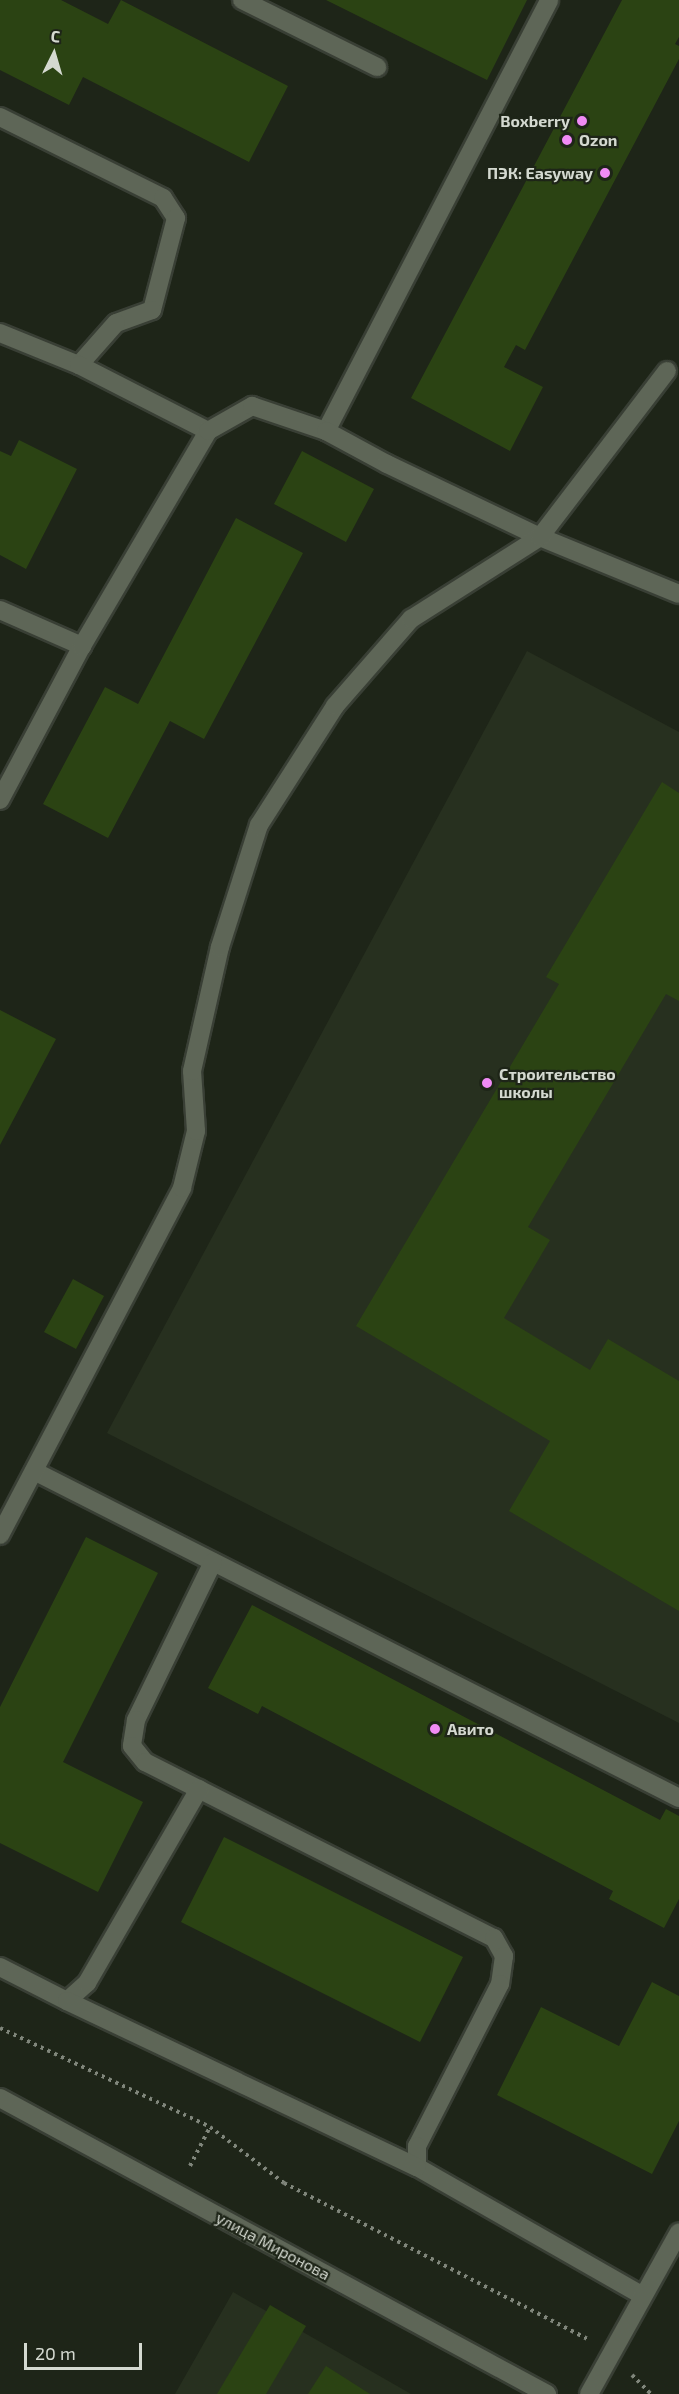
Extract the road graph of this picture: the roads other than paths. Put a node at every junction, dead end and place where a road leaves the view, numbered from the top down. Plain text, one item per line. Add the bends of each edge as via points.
1 (242, 0) edge
2 (549, 0) edge
3 (377, 67) dead end
4 (0, 117) edge
5 (0, 333) edge
6 (79, 365) junction
7 (668, 371) dead end
8 (208, 431) junction
9 (326, 431) junction
10 (540, 537) junction
11 (679, 594) edge
12 (0, 610) edge
13 (82, 646) junction
14 (0, 800) edge
15 (34, 1471) junction
16 (0, 1535) edge
17 (213, 1562) junction
18 (198, 1789) junction
19 (679, 1797) edge
20 (0, 1967) edge
21 (67, 2001) junction
22 (0, 2098) edge
23 (417, 2167) junction
24 (679, 2232) edge
25 (643, 2296) junction
26 (547, 2394) edge
27 (589, 2394) edge

1 - 3 street
2 - 9 street
4 - 6 street via 163,198 176,218 152,310 116,323
5 - 6 street
6 - 8 street
7 - 10 street
8 - 9 street via 252,406
8 - 13 street
9 - 10 street
10 - 11 street
10 - 15 street via 411,620 335,706 260,825 220,947 192,1071 196,1131 182,1188
12 - 13 street
13 - 14 street
15 - 16 street
15 - 17 street
17 - 18 street via 136,1720 132,1746 145,1762
17 - 19 street
18 - 21 street via 87,1983
18 - 23 street via 494,1938 504,1956 500,1984 417,2146
20 - 21 street
21 - 23 street
22 - 26 street, улица Миронова
23 - 25 street
24 - 25 street
25 - 27 street

